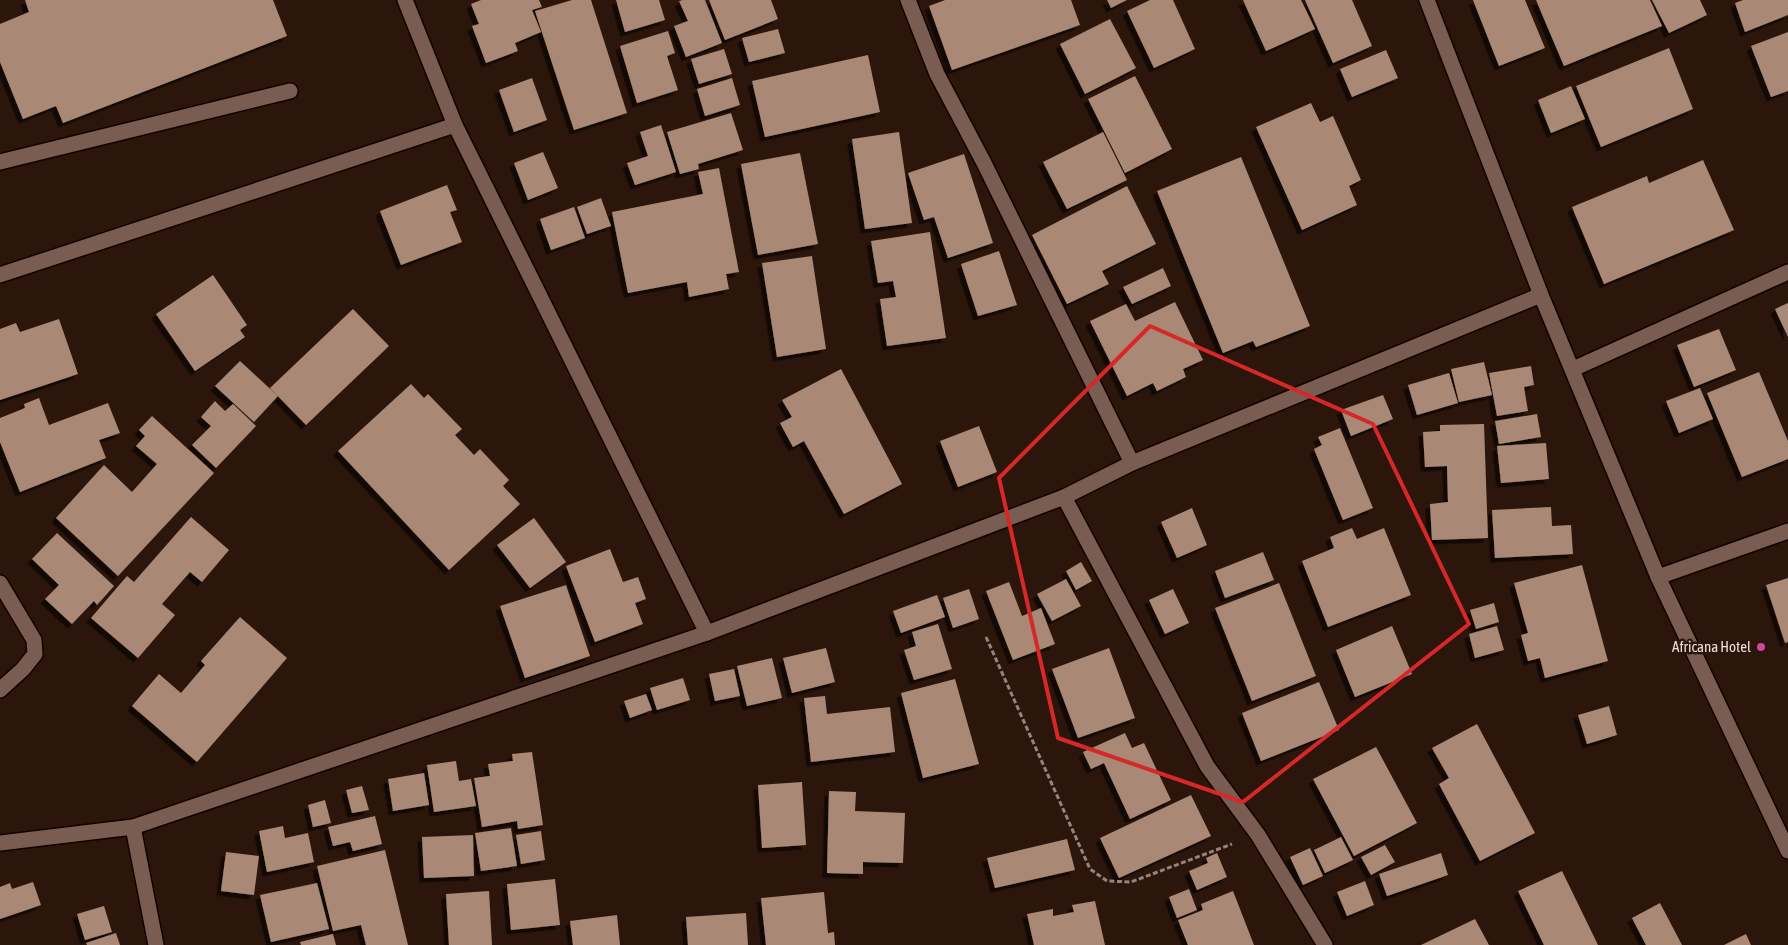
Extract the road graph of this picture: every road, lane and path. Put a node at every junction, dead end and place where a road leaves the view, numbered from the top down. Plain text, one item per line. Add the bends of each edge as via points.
1 (405, 0) edge
2 (908, 0) edge
3 (1427, 0) edge
4 (290, 91) dead end
5 (455, 125) junction
6 (0, 162) edge
7 (1788, 272) edge
8 (0, 275) edge
9 (1541, 295) junction
10 (1573, 369) junction
11 (1132, 463) junction
12 (1064, 497) junction
13 (1788, 531) edge
14 (1658, 577) junction
15 (0, 583) edge
16 (707, 633) junction
17 (986, 637) dead end
18 (0, 690) edge
19 (132, 827) junction
20 (1258, 835) junction
21 (0, 843) edge
22 (1788, 851) edge
23 (156, 945) edge
24 (1324, 945) edge

1 - 5 street
2 - 11 street via 937,74
3 - 9 street
4 - 6 street
5 - 8 street
5 - 16 street
7 - 10 street
9 - 10 street
9 - 11 street
10 - 14 street
11 - 12 street
12 - 16 street
12 - 20 street via 1207,766
13 - 14 street
14 - 22 street
15 - 18 street via 34,640 35,654
16 - 19 street
17 - 20 path via 1090,869 1108,881 1131,882
19 - 21 street
19 - 23 street
20 - 24 street

